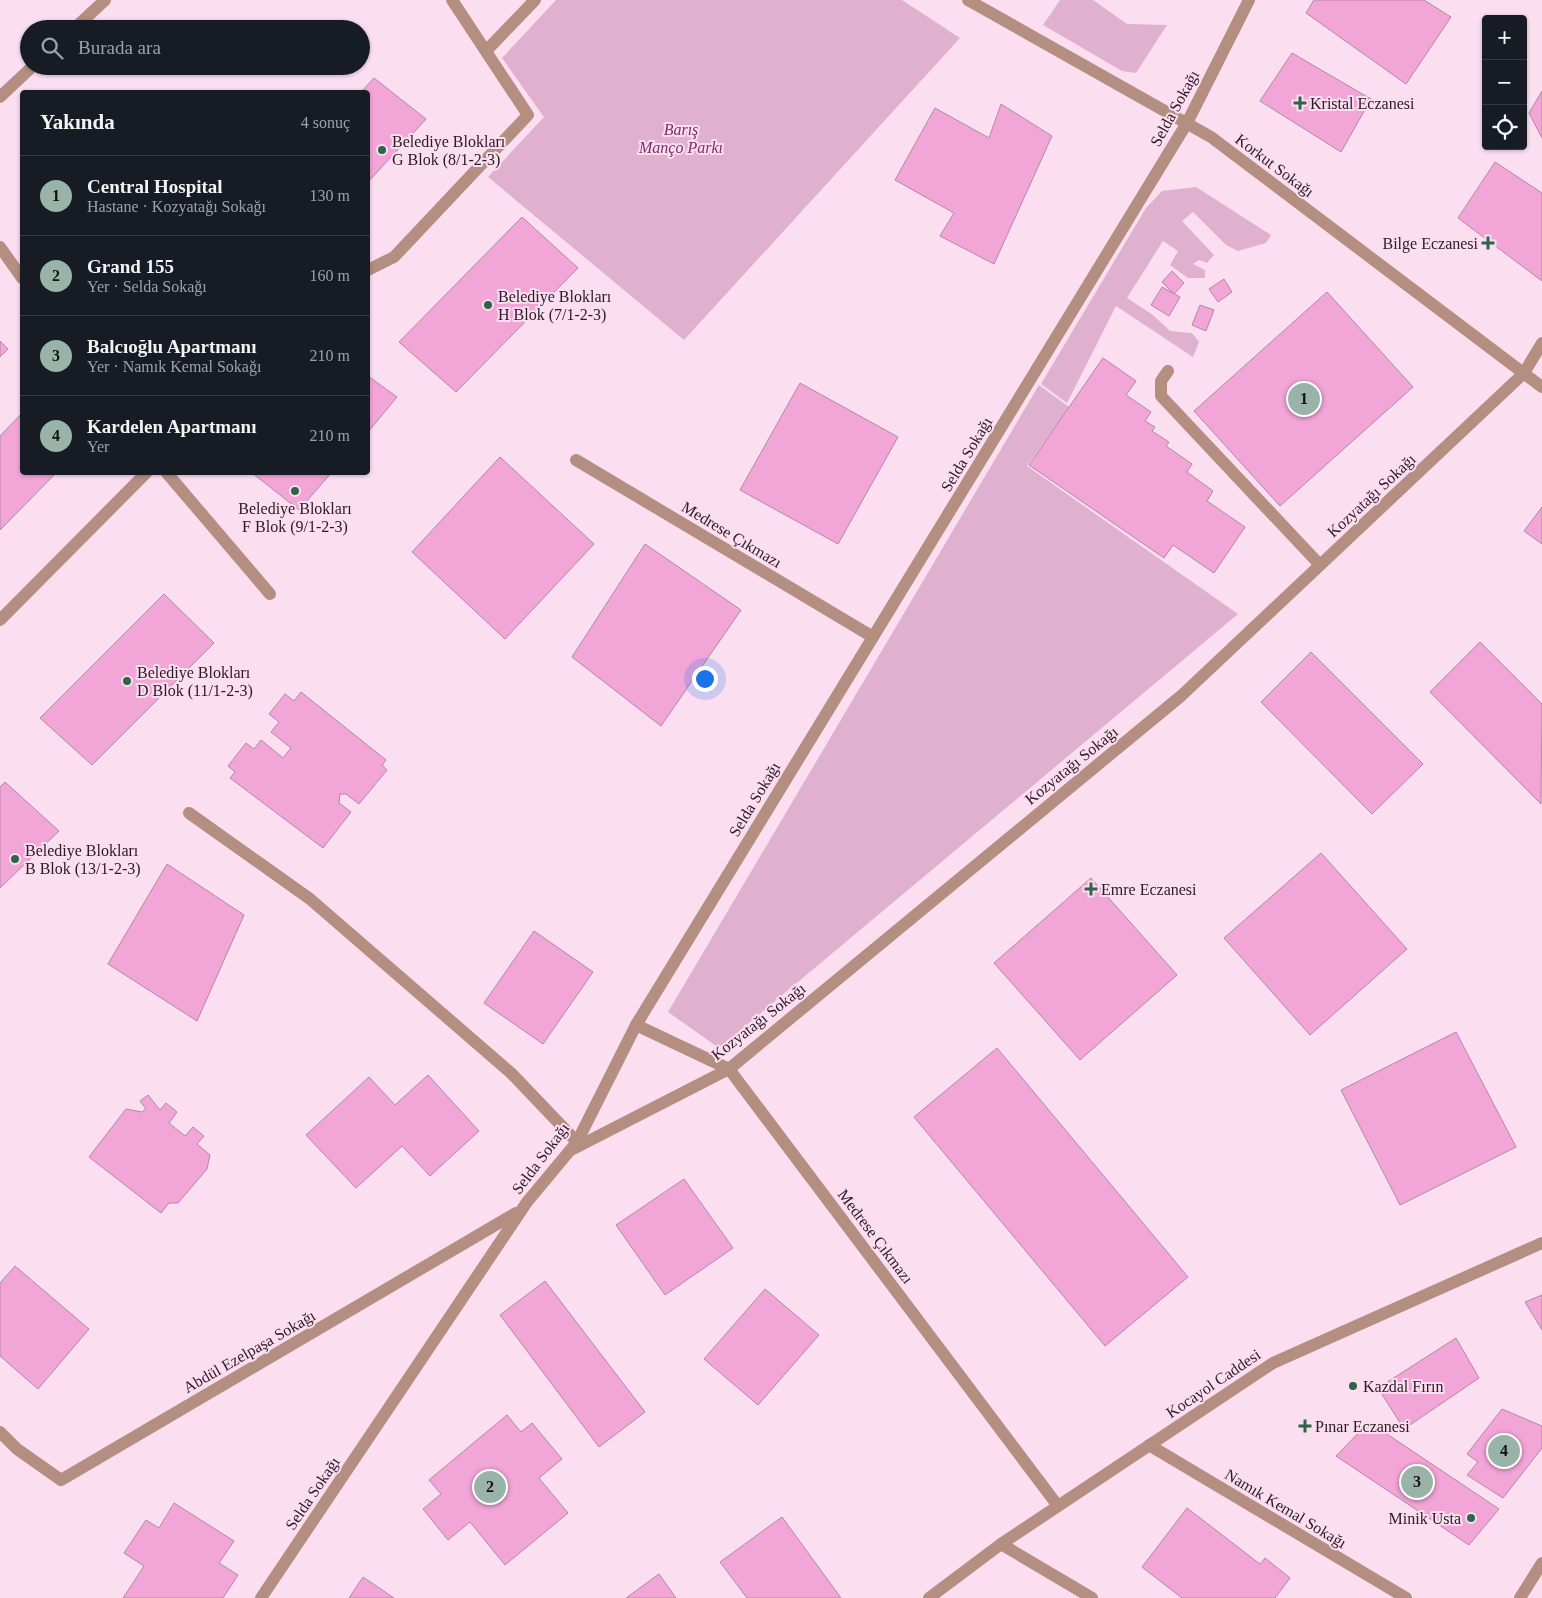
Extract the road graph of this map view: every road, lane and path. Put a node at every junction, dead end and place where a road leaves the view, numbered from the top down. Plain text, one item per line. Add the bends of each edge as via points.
1 (106, 0) edge
2 (452, 0) edge
3 (534, 0) edge
4 (968, 0) edge
5 (1249, 0) edge
6 (84, 20) edge
7 (486, 51) junction
8 (23, 75) edge
9 (0, 97) edge
10 (1186, 123) junction
11 (0, 247) edge
12 (370, 269) edge
13 (20, 275) edge
14 (1542, 344) edge
15 (1168, 371) dead end
16 (1524, 373) junction
17 (1542, 387) edge
18 (576, 460) dead end
19 (145, 475) edge
20 (169, 475) edge
21 (1320, 565) junction
22 (270, 594) dead end
23 (0, 620) edge
24 (873, 637) junction
25 (189, 813) dead end
26 (636, 1025) junction
27 (729, 1068) junction
28 (574, 1146) junction
29 (521, 1211) junction
30 (1542, 1243) edge
31 (0, 1432) edge
32 (1149, 1445) junction
33 (1058, 1506) junction
34 (1000, 1544) junction
35 (1542, 1563) edge
36 (261, 1598) edge
37 (929, 1598) edge
38 (1092, 1598) edge
39 (1406, 1598) edge
40 (1520, 1598) edge

1 - 6 street
2 - 7 street
3 - 7 street
4 - 10 street, Korkut Sokağı
5 - 10 street, Selda Sokağı
7 - 12 street via 528,115 394,257
8 - 9 street
10 - 16 street, Korkut Sokağı via 1211,137
10 - 24 street, Selda Sokağı
11 - 13 street
14 - 16 street, Kozyatağı Sokağı
15 - 21 street via 1161,381 1161,396
16 - 17 street, Korkut Sokağı
16 - 21 street, Kozyatağı Sokağı
18 - 24 street, Medrese Çıkmazı
19 - 23 street
20 - 22 street
21 - 27 street, Kozyatağı Sokağı via 1181,696
24 - 26 street, Selda Sokağı
25 - 28 street via 324,911 511,1073
26 - 27 street, Medrese Çıkmazı
26 - 28 street, Selda Sokağı
27 - 28 street, Kozyatağı Sokağı
27 - 33 street, Medrese Çıkmazı
28 - 29 street, Selda Sokağı
29 - 31 street, Abdül Ezelpaşa Sokağı via 61,1480 17,1449
29 - 36 street, Selda Sokağı
30 - 32 street, Kocayol Caddesi via 1272,1363
32 - 33 street, Kocayol Caddesi
32 - 39 street, Namık Kemal Sokağı
33 - 34 street, Kocayol Caddesi
34 - 37 street, Kocayol Caddesi
34 - 38 street
35 - 40 street

